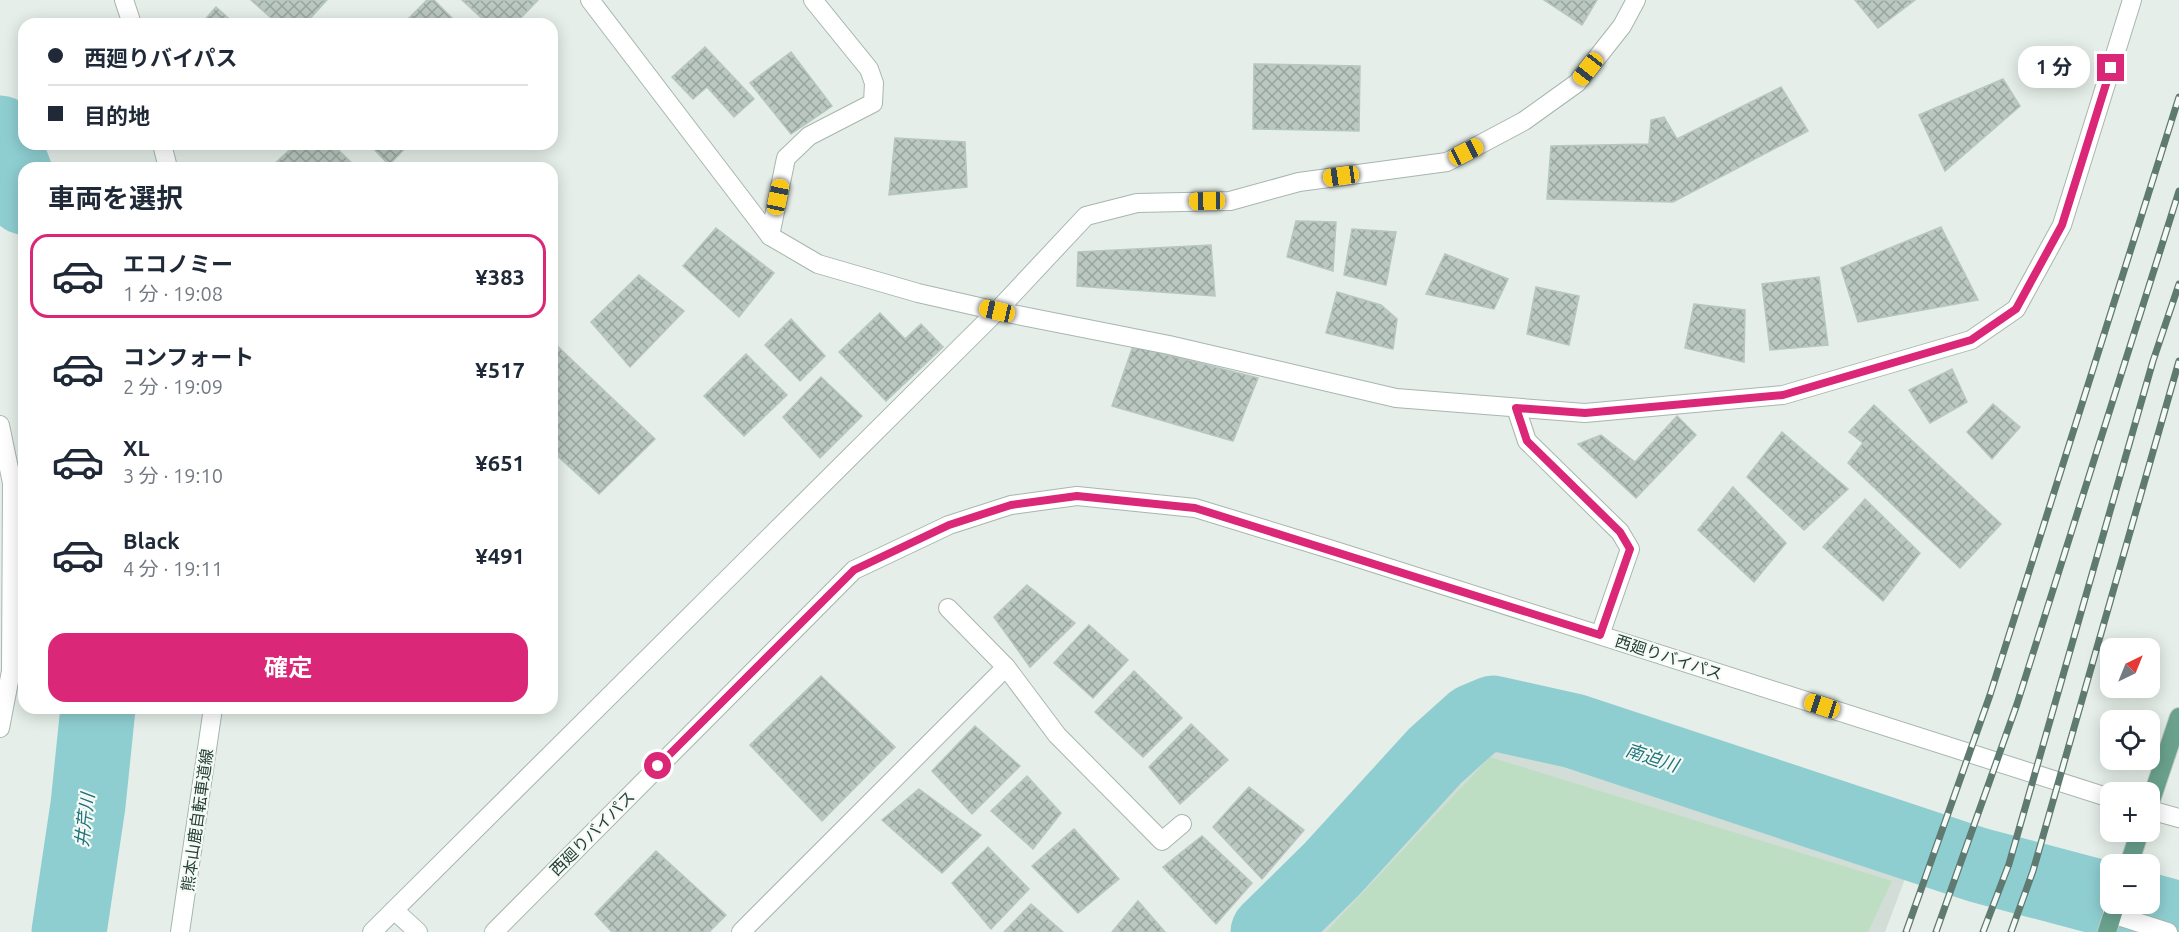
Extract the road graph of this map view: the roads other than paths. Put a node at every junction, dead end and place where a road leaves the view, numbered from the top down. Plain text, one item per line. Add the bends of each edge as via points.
1 (124, 0) edge
2 (590, 0) edge
3 (813, 0) edge
4 (1636, 0) edge
5 (2132, 0) edge
6 (130, 18) edge
7 (770, 236) junction
8 (997, 311) junction
9 (1516, 408) junction
10 (0, 425) edge
11 (948, 608) dead end
12 (1600, 635) junction
13 (1006, 667) junction
14 (212, 714) edge
15 (2178, 724) edge
16 (0, 728) edge
17 (2157, 782) edge
18 (2100, 795) edge
19 (2160, 813) edge
20 (2179, 819) edge
21 (1182, 824) dead end
22 (394, 910) junction
23 (2112, 914) edge
24 (2128, 914) edge
25 (180, 932) edge
26 (372, 932) edge
27 (418, 932) edge
28 (494, 932) edge
29 (741, 932) edge
30 (2107, 932) edge
31 (2168, 932) edge

1 - 6 street
2 - 7 street
3 - 7 street via 869,69 874,83 873,102 809,136 786,158
4 - 8 street via 1622,26 1577,83 1524,121 1447,162 1299,182 1230,201 1137,203 1086,216
5 - 9 street via 2062,225 2016,309 1971,340 1783,395 1585,413
7 - 8 street via 818,264
8 - 9 street via 1168,345 1396,398
8 - 22 street
9 - 12 street via 1527,441 1620,532 1630,549
10 - 16 street via 12,483 12,507 11,671
11 - 13 street
12 - 18 street, 西廻りバイパス
12 - 28 street, 西廻りバイパス via 1195,508 1077,496 1011,505 949,525 854,570
13 - 21 street via 1057,735 1161,841
13 - 29 street
14 - 25 street, 熊本山鹿自転車道線
15 - 17 main road
19 - 20 street
22 - 26 street
22 - 27 street
23 - 30 main road
24 - 31 street

